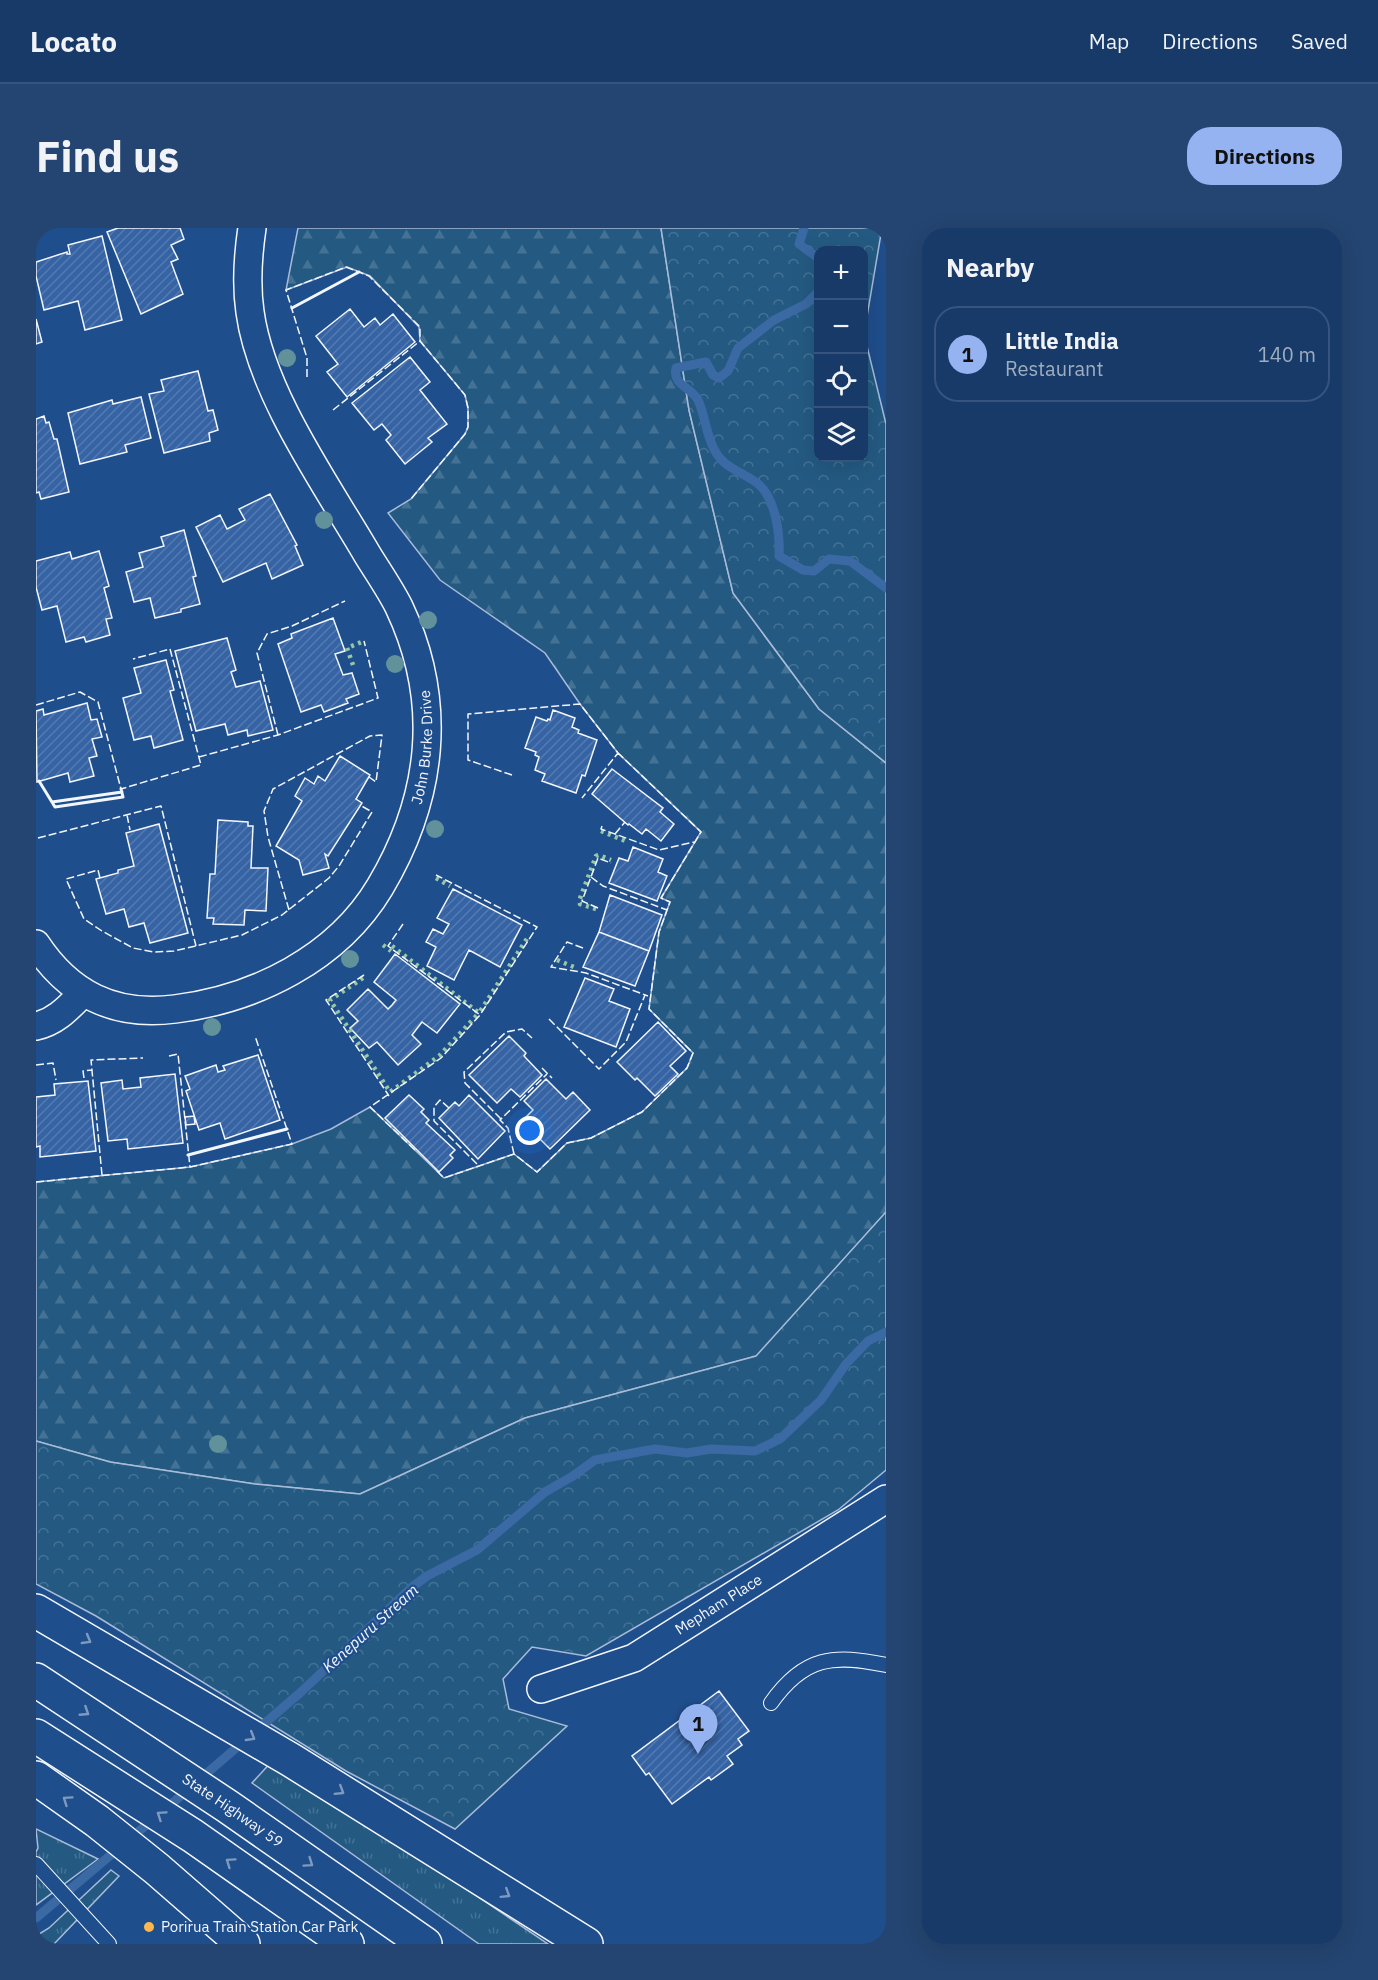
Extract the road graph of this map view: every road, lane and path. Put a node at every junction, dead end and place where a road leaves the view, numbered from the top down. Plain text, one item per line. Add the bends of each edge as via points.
1 (252, 228) edge
2 (36, 944) edge
3 (82, 993) junction
4 (36, 1026) edge
5 (886, 1499) edge
6 (36, 1611) edge
7 (886, 1665) edge
8 (36, 1680) edge
9 (541, 1689) dead end
10 (771, 1703) dead end
11 (36, 1736) edge
12 (36, 1778) edge
13 (36, 1864) edge
14 (232, 1939) edge
15 (109, 1944) edge
16 (347, 1944) edge
17 (424, 1944) edge
18 (586, 1944) edge

1 - 3 street, John Burke Drive via 250,313 263,363 304,447 398,606 415,651 427,727 421,791 403,846 374,896 334,940 275,981 248,993 178,1009 123,1009
2 - 3 street, John Burke Drive
3 - 4 street via 57,1018
5 - 9 street, Mepham Place via 634,1658
6 -> 18 main road via 291,1760
7 - 10 lane via 856,1659 829,1660 801,1671 784,1684
8 -> 17 main road, State Highway 59 via 164,1763
16 -> 11 main road via 193,1836
14 -> 12 main road via 157,1869
13 - 15 lane

